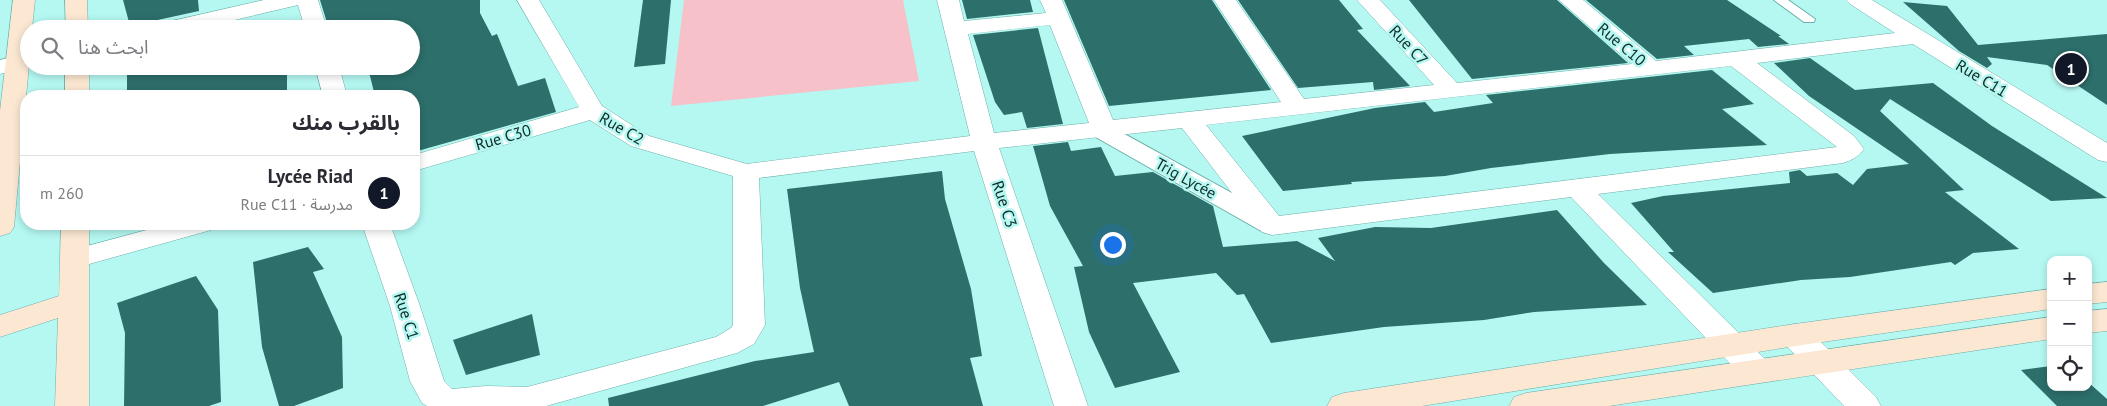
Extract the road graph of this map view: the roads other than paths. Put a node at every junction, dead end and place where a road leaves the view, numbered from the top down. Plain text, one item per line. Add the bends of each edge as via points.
1 (24, 0) edge
2 (76, 0) edge
3 (291, 0) edge
4 (307, 0) edge
5 (528, 0) edge
6 (948, 0) edge
7 (1225, 0) edge
8 (1368, 0) edge
9 (1570, 0) edge
10 (1780, 0) edge
11 (1857, 0) edge
12 (1055, 9) edge
13 (1809, 19) dead end
14 (21, 20) edge
15 (77, 20) edge
16 (205, 20) edge
17 (313, 20) edge
18 (20, 28) edge
19 (956, 29) junction
20 (1914, 37) junction
21 (1736, 59) junction
22 (15, 63) edge
23 (1651, 68) junction
24 (77, 75) edge
25 (329, 75) edge
26 (77, 90) edge
27 (333, 90) edge
28 (1451, 90) junction
29 (1298, 109) junction
30 (593, 111) junction
31 (1189, 120) junction
32 (1102, 129) junction
33 (984, 142) junction
34 (2107, 154) edge
35 (420, 161) edge
36 (746, 172) junction
37 (1578, 188) junction
38 (1272, 226) junction
39 (0, 227) edge
40 (75, 230) edge
41 (179, 230) edge
42 (378, 230) edge
43 (75, 259) junction
44 (2107, 292) edge
45 (2092, 294) edge
46 (2047, 301) edge
47 (74, 302) junction
48 (2107, 320) edge
49 (2092, 322) edge
50 (0, 326) edge
51 (2047, 329) edge
52 (1794, 335) junction
53 (1732, 344) junction
54 (1822, 362) junction
55 (1756, 370) junction
56 (528, 402) edge
57 (72, 406) edge
58 (1071, 406) edge
59 (1344, 406) edge
60 (1526, 406) edge
61 (1864, 406) edge

1 - 14 main road
2 - 15 main road
3 - 16 street
4 - 17 street
5 - 30 street, Rue C2
6 - 19 street, Rue C3
7 - 29 street
8 - 28 street, Rue C7
9 - 23 street, Rue C10
10 - 13 lane
11 - 20 street, Rue C11
12 - 19 street
12 - 32 street
18 - 22 main road
19 - 33 street, Rue C3
20 - 21 street
20 - 34 street, Rue C11
21 - 23 street
21 - 37 street via 1845,141 1851,149 1843,155
22 - 39 main road
23 - 28 street
24 - 26 main road
25 - 27 street
28 - 29 street
29 - 31 street
30 - 35 street, Rue C30
30 - 36 street, Rue C2 via 640,141
31 - 32 street
31 - 38 street
32 - 33 street
32 - 38 street, Trig Lycée
33 - 36 street
33 - 58 street, Rue C3
36 - 56 street via 749,324 743,336 726,345
37 - 38 street
37 - 53 street
40 - 43 main road
41 - 43 street
42 - 56 street, Rue C1 via 434,394 447,402 486,398
43 - 47 main road
44 - 45 main road
46 - 52 main road
47 - 50 main road
47 - 57 main road
48 - 49 main road
51 - 54 main road
52 - 53 main road
52 - 54 street
53 - 55 street
53 - 59 main road
54 - 55 main road
54 - 61 street
55 - 60 main road

